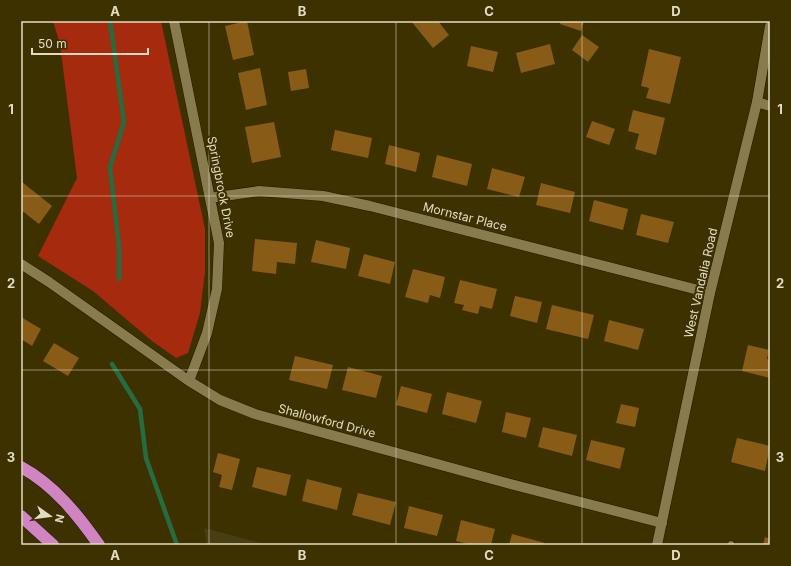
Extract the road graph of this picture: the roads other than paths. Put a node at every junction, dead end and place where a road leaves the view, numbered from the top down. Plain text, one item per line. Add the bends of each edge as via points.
1 (174, 21) edge
2 (770, 26) edge
3 (757, 102) junction
4 (770, 106) edge
5 (210, 198) junction
6 (21, 264) edge
7 (710, 293) junction
8 (189, 381) junction
9 (21, 467) edge
10 (21, 516) edge
11 (662, 523) junction
12 (53, 545) edge
13 (99, 545) edge
14 (657, 545) edge

1 - 5 street, Springbrook Drive
2 - 3 street, West Vandalia Road
3 - 4 street
3 - 7 street, West Vandalia Road
5 - 7 street, Mornstar Place via 259,192 323,196
5 - 8 street, Springbrook Drive via 219,243 217,289 207,333
6 - 8 street, Shallowford Drive
7 - 11 street, West Vandalia Road
8 - 11 street, Shallowford Drive via 220,400 255,414
9 - 13 highway via 61,497
10 - 12 highway
11 - 14 street, West Vandalia Road

